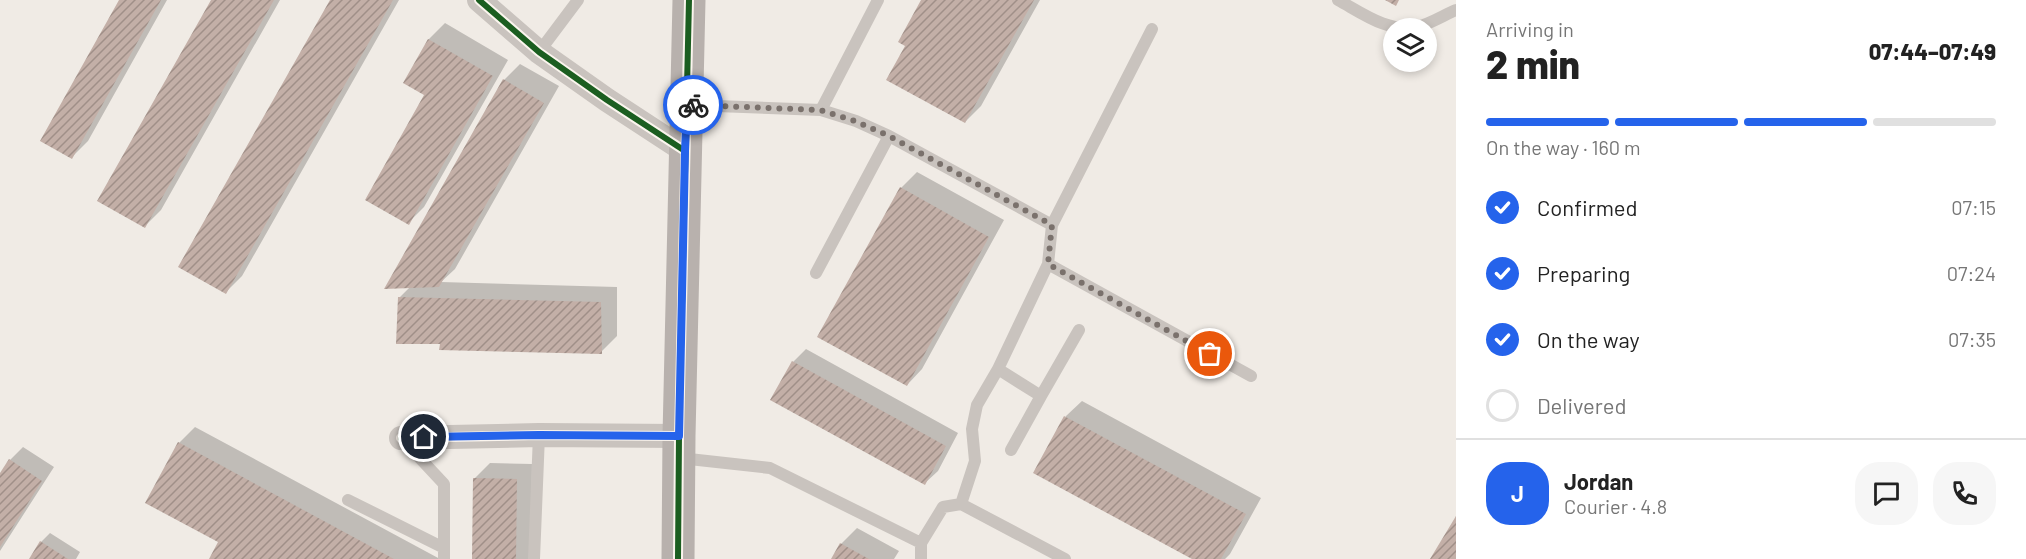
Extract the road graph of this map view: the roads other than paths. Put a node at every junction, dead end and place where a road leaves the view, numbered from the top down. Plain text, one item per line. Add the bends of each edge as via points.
1 (479, 0) edge
2 (578, 0) edge
3 (690, 0) edge
4 (878, 0) edge
5 (1338, 0) edge
6 (1456, 10) edge
7 (1152, 28) dead end
8 (539, 52) junction
9 (687, 105) junction
10 (820, 110) junction
11 (889, 136) junction
12 (685, 151) junction
13 (1052, 225) junction
14 (1048, 264) junction
15 (816, 273) dead end
16 (1079, 330) dead end
17 (998, 369) junction
18 (1251, 376) dead end
19 (1041, 396) junction
20 (539, 435) junction
21 (401, 438) joint
22 (679, 447) junction
23 (1011, 450) dead end
24 (348, 500) dead end
25 (961, 504) junction
26 (921, 543) junction
27 (444, 553) edge
28 (534, 559) edge
29 (678, 559) edge
30 (921, 559) edge
31 (1065, 559) edge

1 - 8 street
2 - 8 lane
3 - 9 main road
4 - 10 lane
5 - 6 lane via 1382,24 1396,27 1417,27
7 - 13 lane
8 - 12 street
9 - 10 lane
9 - 12 main road
10 - 11 lane
11 - 13 lane
11 - 15 lane
12 - 22 main road
13 - 14 lane
14 - 17 lane
14 - 18 lane
16 - 19 lane
17 - 19 lane
17 - 25 lane via 977,405 972,429 975,461
19 - 23 lane
20 - 21 street
20 - 22 street
20 - 28 lane
21 - 27 lane via 444,484
22 - 26 lane via 770,468
22 - 29 main road
24 - 27 lane
25 - 26 lane via 943,507
25 - 31 lane
26 - 30 lane

